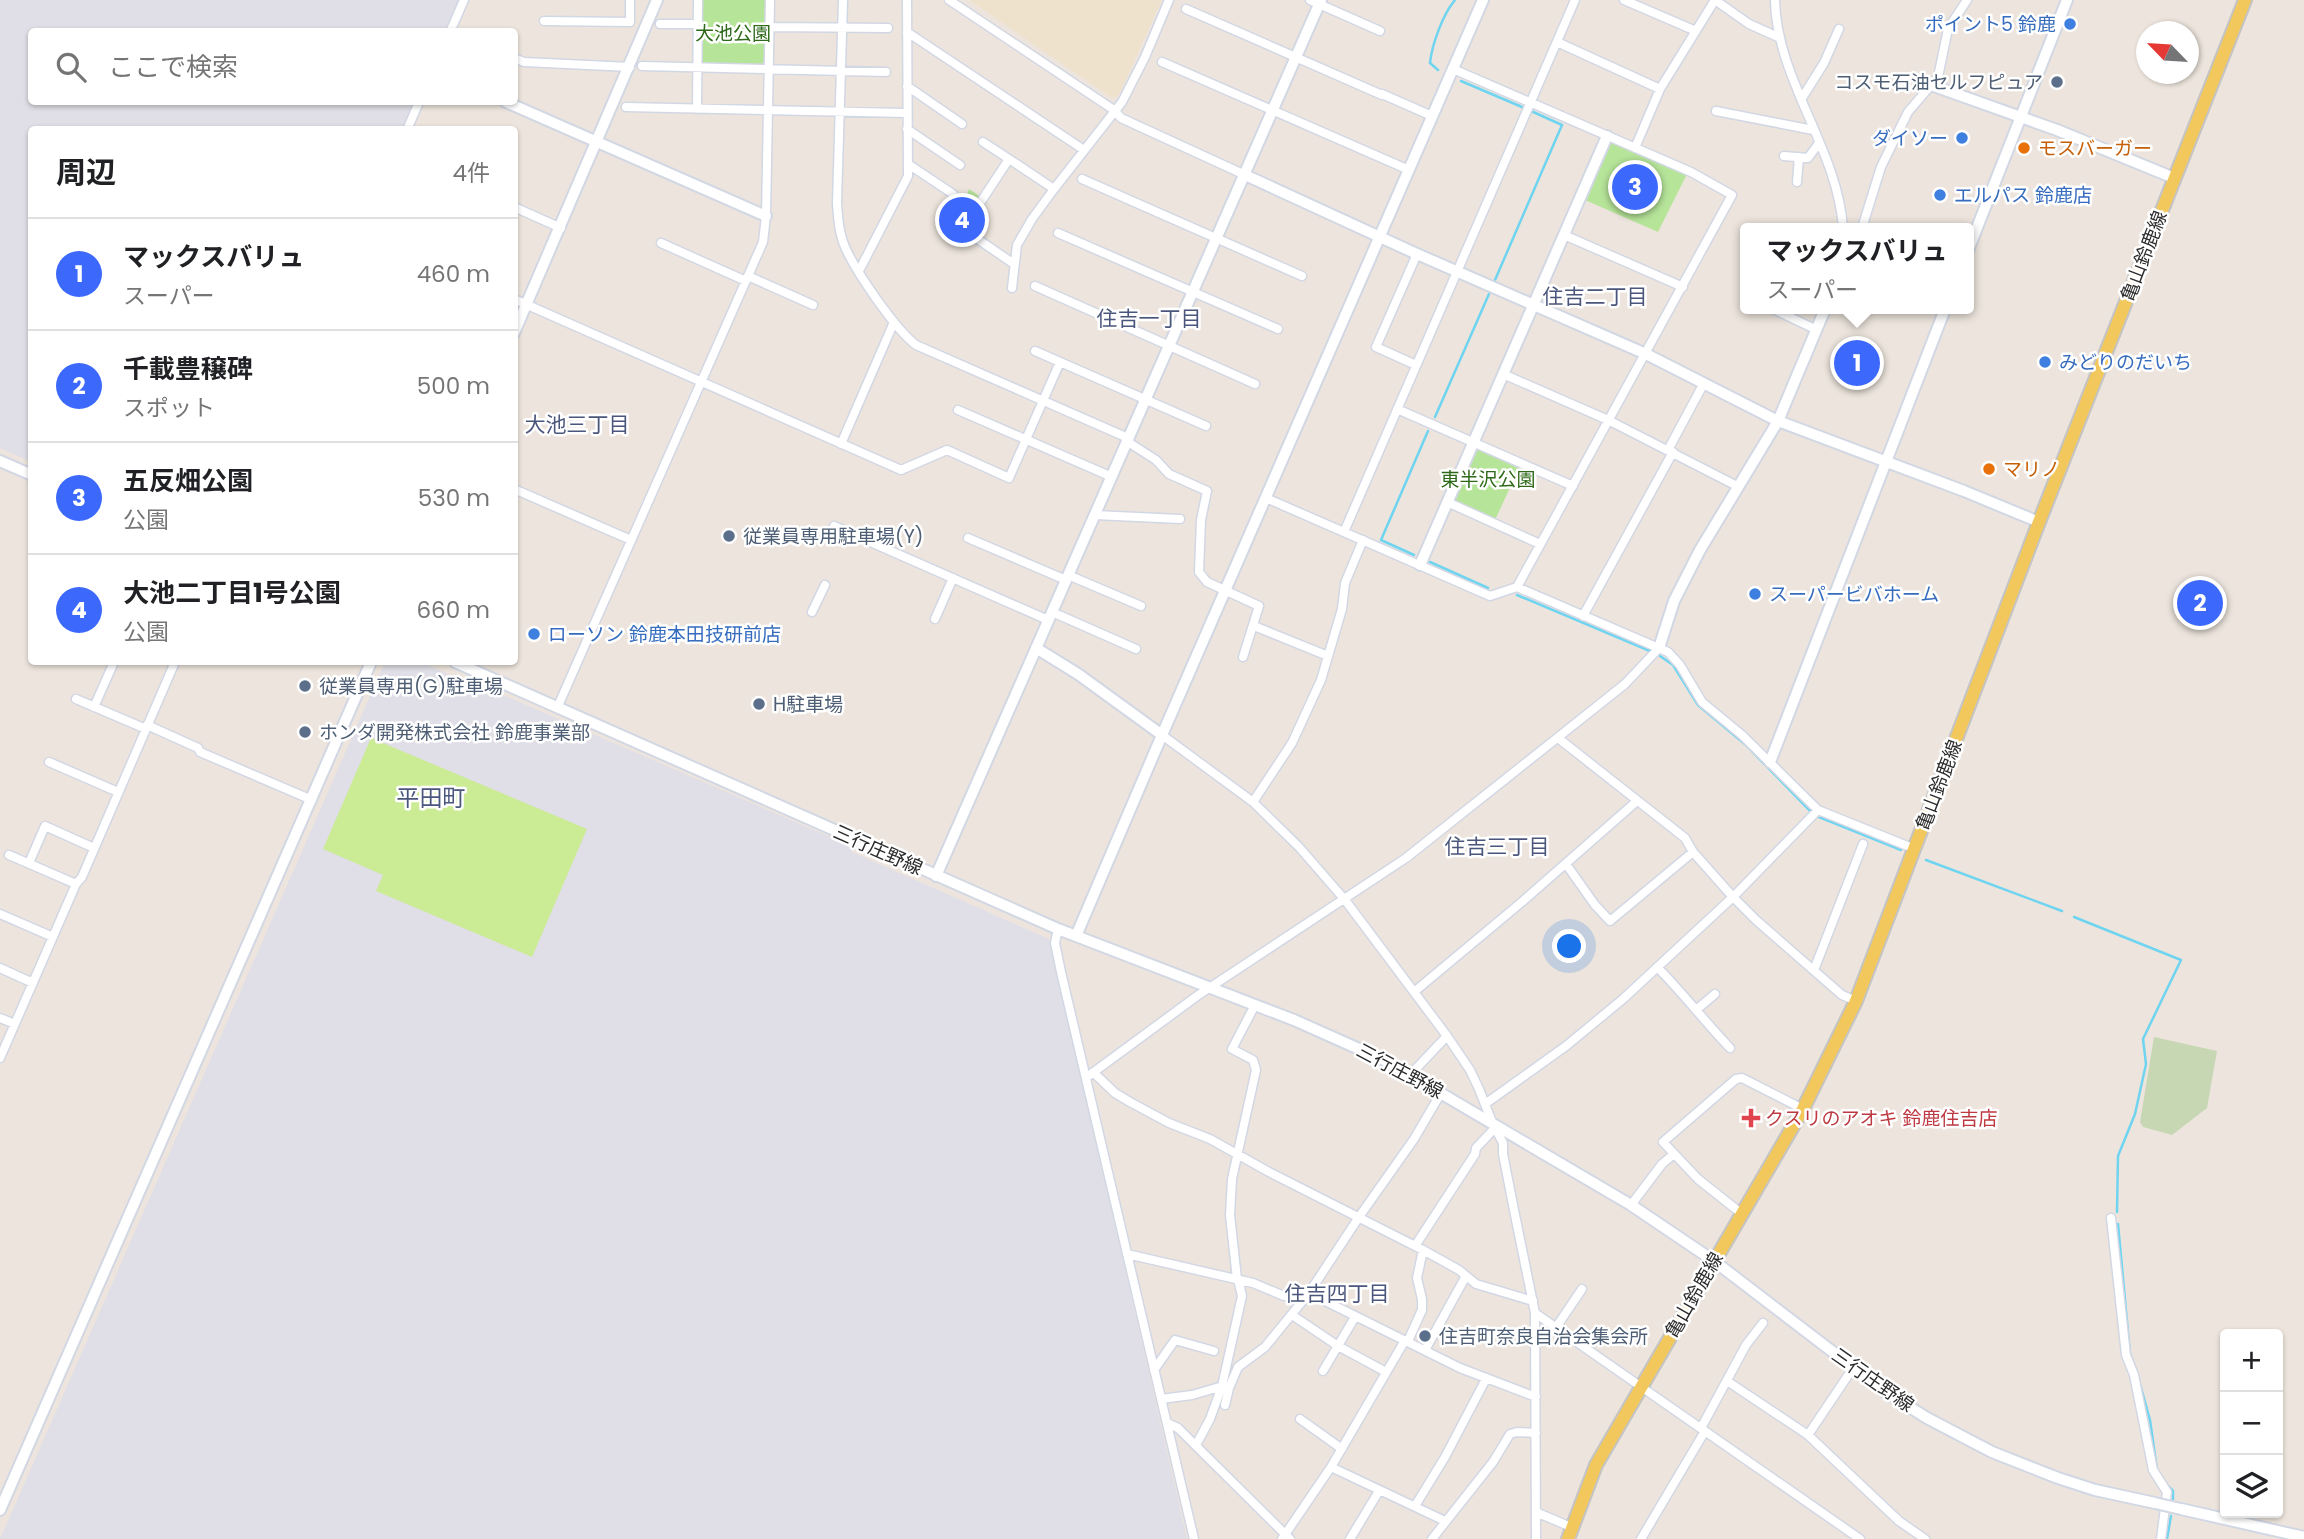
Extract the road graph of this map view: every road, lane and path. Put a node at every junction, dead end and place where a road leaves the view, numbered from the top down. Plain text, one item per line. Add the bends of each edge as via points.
1 (464, 0) edge
2 (630, 0) edge
3 (657, 0) edge
4 (698, 0) edge
5 (770, 0) edge
6 (842, 0) edge
7 (907, 0) edge
8 (948, 0) edge
9 (1169, 0) edge
10 (1483, 0) edge
11 (1575, 0) edge
12 (1624, 0) edge
13 (1715, 0) edge
14 (1775, 0) edge
15 (1967, 0) edge
16 (2067, 0) edge
17 (2245, 0) edge
18 (1317, 1) edge
19 (1186, 9) dead end
20 (544, 21) dead end
21 (660, 24) dead end
22 (698, 24) junction
23 (769, 26) junction
24 (452, 28) edge
25 (842, 28) junction
26 (888, 28) dead end
27 (1839, 29) dead end
28 (1380, 31) dead end
29 (907, 32) junction
30 (1696, 32) junction
31 (1779, 37) junction
32 (1557, 42) junction
33 (1296, 57) junction
34 (518, 60) edge
35 (1162, 62) dead end
36 (642, 66) dead end
37 (630, 67) junction
38 (697, 67) junction
39 (768, 68) junction
40 (1454, 69) junction
41 (840, 71) junction
42 (886, 72) dead end
43 (1931, 85) junction
44 (907, 86) junction
45 (1660, 89) junction
46 (1802, 98) junction
47 (1530, 103) junction
48 (418, 105) edge
49 (513, 105) edge
50 (626, 107) dead end
51 (697, 109) junction
52 (1114, 110) junction
53 (768, 111) junction
54 (1272, 111) junction
55 (1716, 111) dead end
56 (840, 112) junction
57 (907, 113) junction
58 (1432, 117) junction
59 (2020, 117) junction
60 (962, 124) dead end
61 (409, 126) edge
62 (907, 129) junction
63 (1813, 130) junction
64 (1607, 136) junction
65 (983, 142) dead end
66 (597, 143) junction
67 (1819, 143) junction
68 (1635, 148) junction
69 (1084, 150) junction
70 (1783, 156) dead end
71 (1800, 157) junction
72 (1009, 159) junction
73 (908, 164) junction
74 (960, 165) dead end
75 (1409, 170) junction
76 (1243, 174) junction
77 (2174, 178) junction
78 (1082, 179) dead end
79 (1797, 182) dead end
80 (1054, 188) junction
81 (953, 194) dead end
82 (518, 209) edge
83 (766, 216) junction
84 (1842, 223) edge
85 (1864, 223) edge
86 (561, 228) junction
87 (1058, 233) dead end
88 (1564, 235) junction
89 (1974, 235) edge
90 (1380, 236) junction
91 (1216, 238) junction
92 (661, 243) dead end
93 (1417, 254) junction
94 (1014, 264) junction
95 (859, 271) junction
96 (1457, 271) junction
97 (1301, 276) dead end
98 (747, 279) junction
99 (1035, 286) dead end
100 (1683, 287) junction
101 (1012, 288) dead end
102 (1192, 292) junction
103 (518, 301) edge
104 (527, 304) junction
105 (1533, 304) junction
106 (813, 305) dead end
107 (1784, 314) edge
108 (1822, 314) edge
109 (1943, 314) edge
110 (894, 322) junction
111 (518, 324) edge
112 (1278, 329) dead end
113 (1815, 329) junction
114 (1168, 346) junction
115 (1035, 351) dead end
116 (1646, 354) junction
117 (1060, 362) junction
118 (1416, 365) junction
119 (1503, 374) junction
120 (701, 381) junction
121 (1704, 383) junction
122 (1255, 384) dead end
123 (1145, 399) junction
124 (1043, 400) junction
125 (1396, 409) junction
126 (958, 410) dead end
127 (1608, 420) junction
128 (1778, 421) junction
129 (1206, 426) dead end
130 (1026, 439) junction
131 (1128, 440) junction
132 (1473, 442) junction
133 (841, 444) junction
134 (1670, 451) junction
135 (0, 461) edge
136 (1886, 463) junction
137 (28, 473) edge
138 (1112, 477) junction
139 (1573, 486) junction
140 (1739, 487) junction
141 (518, 491) edge
142 (1266, 498) junction
143 (1447, 502) junction
144 (1095, 515) junction
145 (1180, 519) dead end
146 (2039, 522) junction
147 (834, 526) dead end
148 (1344, 532) junction
149 (968, 538) dead end
150 (631, 540) junction
151 (1363, 540) junction
152 (1540, 544) junction
153 (1420, 565) junction
154 (953, 578) junction
155 (1067, 578) junction
156 (825, 585) dead end
157 (1517, 587) junction
158 (1225, 591) junction
159 (1141, 606) dead end
160 (812, 612) dead end
161 (1050, 616) junction
162 (1583, 616) junction
163 (935, 619) dead end
164 (1254, 626) junction
165 (1036, 648) junction
166 (1659, 648) junction
167 (1136, 649) dead end
168 (1328, 656) junction
169 (1243, 657) dead end
170 (113, 665) edge
171 (174, 665) edge
172 (370, 665) edge
173 (462, 665) edge
174 (76, 699) dead end
175 (558, 706) junction
176 (94, 707) junction
177 (147, 727) junction
178 (1162, 735) junction
179 (1558, 738) junction
180 (49, 762) dead end
181 (1770, 762) junction
182 (118, 792) junction
183 (312, 800) junction
184 (1637, 801) junction
185 (1253, 802) junction
186 (1818, 810) junction
187 (1863, 844) dead end
188 (94, 848) junction
189 (1915, 849) junction
190 (1693, 852) junction
191 (9, 855) dead end
192 (29, 863) junction
193 (1566, 864) junction
194 (936, 876) junction
195 (76, 884) junction
196 (1733, 897) junction
197 (1345, 900) junction
198 (0, 914) edge
199 (1058, 929) junction
200 (1076, 936) junction
201 (53, 937) junction
202 (1657, 967) junction
203 (0, 968) edge
204 (1814, 970) junction
205 (33, 983) junction
206 (1209, 988) junction
207 (1414, 992) junction
208 (1715, 993) dead end
209 (1856, 1001) junction
210 (1255, 1005) junction
211 (1696, 1010) junction
212 (0, 1018) edge
213 (15, 1024) junction
214 (1447, 1036) junction
215 (1730, 1048) dead end
216 (0, 1058) edge
217 (1090, 1075) junction
218 (1410, 1075) junction
219 (1441, 1093) junction
220 (1485, 1104) junction
221 (1803, 1109) junction
222 (1493, 1125) junction
223 (1238, 1154) junction
224 (1674, 1154) junction
225 (1631, 1205) junction
226 (1742, 1214) junction
227 (1359, 1217) junction
228 (2111, 1218) dead end
229 (1419, 1248) junction
230 (1127, 1254) junction
231 (1714, 1261) junction
232 (1466, 1276) junction
233 (1238, 1279) junction
234 (1582, 1289) dead end
235 (1308, 1295) junction
236 (1534, 1301) junction
237 (1535, 1313) junction
238 (1292, 1315) junction
239 (1355, 1317) junction
240 (1763, 1323) dead end
241 (1557, 1326) junction
242 (1406, 1341) junction
243 (1338, 1346) junction
244 (1425, 1350) junction
245 (1214, 1351) dead end
246 (1853, 1368) junction
247 (1154, 1370) junction
248 (1324, 1371) dead end
249 (1387, 1372) junction
250 (1486, 1379) junction
251 (1727, 1381) junction
252 (1641, 1386) junction
253 (1225, 1387) junction
254 (1536, 1397) junction
255 (1161, 1399) junction
256 (1225, 1405) dead end
257 (1300, 1419) dead end
258 (1167, 1423) junction
259 (1703, 1430) junction
260 (1536, 1433) junction
261 (1808, 1435) junction
262 (1196, 1445) junction
263 (1342, 1449) junction
264 (1331, 1467) junction
265 (1379, 1491) junction
266 (1415, 1506) junction
267 (0, 1510) edge
268 (1538, 1513) junction
269 (1445, 1521) junction
270 (1570, 1533) edge
271 (1286, 1537) edge
272 (2304, 1537) edge
273 (1194, 1539) edge
274 (1350, 1539) edge
275 (1432, 1539) edge
276 (1536, 1539) edge
277 (1641, 1539) edge
278 (1860, 1539) edge
279 (1925, 1539) edge
280 (2161, 1539) edge

1 - 24 street
2 - 20 street via 630,22
3 - 37 street
4 - 22 street
5 - 23 street
6 - 25 street
7 - 29 street
8 - 52 street
9 - 52 street via 1145,57
10 - 40 street
11 - 32 street
12 - 30 street
13 - 30 street
13 - 31 street via 1749,24
14 - 31 street
15 - 43 street via 1951,22 1938,77
16 - 59 street
17 - 77 main road, 亀山鈴鹿線
18 - 28 street
18 - 33 street
19 - 33 street
21 - 22 street
22 - 38 street
23 - 25 street
23 - 39 street
25 - 26 street
25 - 41 street
27 - 46 street
29 - 44 street
29 - 69 street
30 - 45 street
31 - 46 street
32 - 45 street
32 - 47 street
33 - 54 street
33 - 58 street
34 - 37 street
35 - 54 street
36 - 38 street
37 - 66 street
38 - 39 street
38 - 51 street
39 - 41 street
39 - 53 street
40 - 47 street
40 - 58 street
41 - 42 street
41 - 56 street
43 - 59 street
43 - 85 street via 1908,112 1881,167
44 - 57 street
44 - 60 street
45 - 68 street
46 - 63 street
47 - 64 street
47 - 96 street
48 - 61 street
49 - 66 street
50 - 51 street
51 - 53 street
52 - 69 street
52 - 76 street via 1133,125
53 - 56 street
53 - 83 street
54 - 75 street
54 - 76 street
55 - 63 street
56 - 57 street
56 - 95 street via 838,222
57 - 62 street
58 - 75 street
59 - 77 street
59 - 89 street
62 - 73 street
62 - 74 street
63 - 67 street
64 - 68 street
64 - 88 street
65 - 72 street
66 - 83 street
66 - 86 street
67 - 71 street via 1808,158
67 - 84 street via 1836,188
68 - 100 street via 1732,195
69 - 80 street
70 - 71 street
71 - 79 street
72 - 80 street
72 - 94 street via 963,229
73 - 81 street
73 - 95 street via 908,176
75 - 90 street
76 - 90 street
76 - 91 street
77 - 146 main road, 亀山鈴鹿線
78 - 91 street
80 - 94 street via 1017,245
82 - 86 street
83 - 98 street via 763,242
86 - 104 street
87 - 102 street
88 - 100 street
88 - 105 street
90 - 93 street
90 - 142 street
91 - 97 street
91 - 102 street
92 - 98 street
93 - 96 street
93 - 118 street via 1376,347
94 - 101 street
95 - 110 street
96 - 105 street
96 - 118 street
98 - 106 street
98 - 120 street
99 - 114 street
100 - 116 street
102 - 112 street
102 - 114 street
103 - 104 street
104 - 111 street
104 - 120 street
105 - 116 street
105 - 119 street
107 - 113 street
108 - 113 street
109 - 136 street
110 - 124 street via 916,345
110 - 133 street
113 - 128 street
114 - 122 street
114 - 123 street
115 - 117 street
116 - 121 street
116 - 127 street
117 - 123 street
117 - 124 street
118 - 125 street
119 - 127 street
119 - 132 street
120 - 133 street
120 - 150 street
121 - 128 street
121 - 134 street
123 - 129 street
123 - 131 street
124 - 130 street
124 - 131 street
125 - 132 street
125 - 148 street
126 - 130 street
127 - 134 street
127 - 139 street
128 - 136 street
128 - 140 street
130 - 133 street via 1009,478 947,450 901,470
130 - 138 street
131 - 138 street
131 - 158 street via 1169,474 1207,491 1199,572
132 - 139 street
132 - 143 street
134 - 140 street
134 - 162 street
135 - 137 street
136 - 146 street
136 - 181 street
138 - 144 street
139 - 152 street
140 - 166 street via 1674,601
141 - 150 street
142 - 148 street
142 - 158 street
143 - 152 street
143 - 153 street
144 - 145 street
144 - 155 street
146 - 189 main road, 亀山鈴鹿線
147 - 154 street
148 - 151 street
149 - 155 street
150 - 175 street
151 - 153 street
151 - 168 street via 1345,583
152 - 157 street
153 - 157 street via 1490,596
154 - 161 street
154 - 163 street
155 - 159 street
155 - 161 street
156 - 160 street
157 - 162 street
158 - 164 street via 1259,606
158 - 178 street
161 - 165 street
161 - 167 street
162 - 166 street
164 - 168 street
164 - 169 street
165 - 178 street
165 - 194 street
166 - 179 street via 1626,684
166 - 181 street via 1680,665 1702,702
168 - 185 street via 1292,743
170 - 176 street
171 - 177 street
172 - 183 street
173 - 175 street, 三行庄野線
174 - 176 street
175 - 194 street, 三行庄野線
176 - 177 street
177 - 182 street
177 - 183 street
178 - 185 street
178 - 200 street
179 - 184 street
179 - 197 street
180 - 182 street
181 - 186 street
182 - 188 street
183 - 267 street
184 - 190 street via 1685,838
184 - 193 street
185 - 197 street
186 - 189 street
186 - 196 street
187 - 204 street
188 - 192 street via 45,826
188 - 195 street
189 - 209 main road, 亀山鈴鹿線
190 - 193 street via 1610,921
190 - 196 street
191 - 192 street
192 - 195 street
193 - 207 street
194 - 199 street, 三行庄野線
195 - 201 street
196 - 202 street
196 - 204 street
197 - 206 street
197 - 207 street
198 - 201 street
199 - 200 street, 三行庄野線
199 - 217 street via 1055,943
200 - 206 street, 三行庄野線
201 - 205 street
202 - 211 street
202 - 220 street via 1566,1046
203 - 205 street
204 - 209 street
205 - 213 street
206 - 210 street, 三行庄野線
206 - 217 street
207 - 214 street
208 - 211 street
209 - 221 main road, 亀山鈴鹿線
210 - 218 street, 三行庄野線 via 1343,1040
210 - 223 street via 1232,1049 1253,1060 1256,1070
211 - 215 street
212 - 213 street
213 - 216 street
214 - 218 street
214 - 220 street
217 - 223 street via 1129,1102
217 - 230 street
218 - 219 street, 三行庄野線
219 - 222 street, 三行庄野線
219 - 227 street
220 - 222 street
221 - 224 street via 1736,1079 1662,1142
221 - 226 main road, 亀山鈴鹿線
222 - 225 street, 三行庄野線
222 - 229 street
222 - 236 street via 1503,1143
223 - 227 street
223 - 233 street via 1230,1205
224 - 225 street
224 - 226 street
225 - 231 street, 三行庄野線
226 - 231 main road, 亀山鈴鹿線
227 - 229 street
227 - 235 street
228 - 280 street via 2126,1356 2134,1375 2152,1470 2167,1492
229 - 232 street
229 - 242 street via 1422,1310
230 - 233 street
230 - 247 street
231 - 246 street, 三行庄野線
231 - 252 main road, 亀山鈴鹿線
232 - 236 street via 1476,1284
232 - 244 street
233 - 235 street via 1284,1296
233 - 253 street via 1242,1296
234 - 241 street
235 - 238 street
235 - 239 street
236 - 237 street
237 - 241 street
237 - 254 street
238 - 243 street
238 - 253 street via 1265,1347 1238,1367
239 - 242 street
239 - 243 street
240 - 251 street
241 - 252 street
242 - 244 street
242 - 249 street
243 - 248 street
243 - 249 street
244 - 250 street
245 - 247 street via 1175,1340
246 - 261 street
246 - 272 street, 三行庄野線, bridge via 1927,1418 1992,1452 2058,1478
247 - 255 street
249 - 263 street
250 - 254 street
250 - 266 street
251 - 259 street
251 - 261 street
252 - 259 street
252 - 270 main road, 亀山鈴鹿線 via 1596,1465
253 - 255 street
253 - 256 street
253 - 262 street
254 - 260 street
255 - 258 street
257 - 263 street
258 - 262 street
258 - 273 street
259 - 277 street
259 - 278 street
260 - 268 street
260 - 269 street via 1510,1434
261 - 279 street via 1899,1521
262 - 271 street
263 - 264 street
264 - 265 street
264 - 271 street
265 - 266 street
265 - 274 street
266 - 269 street
268 - 270 street
268 - 276 street
269 - 275 street

